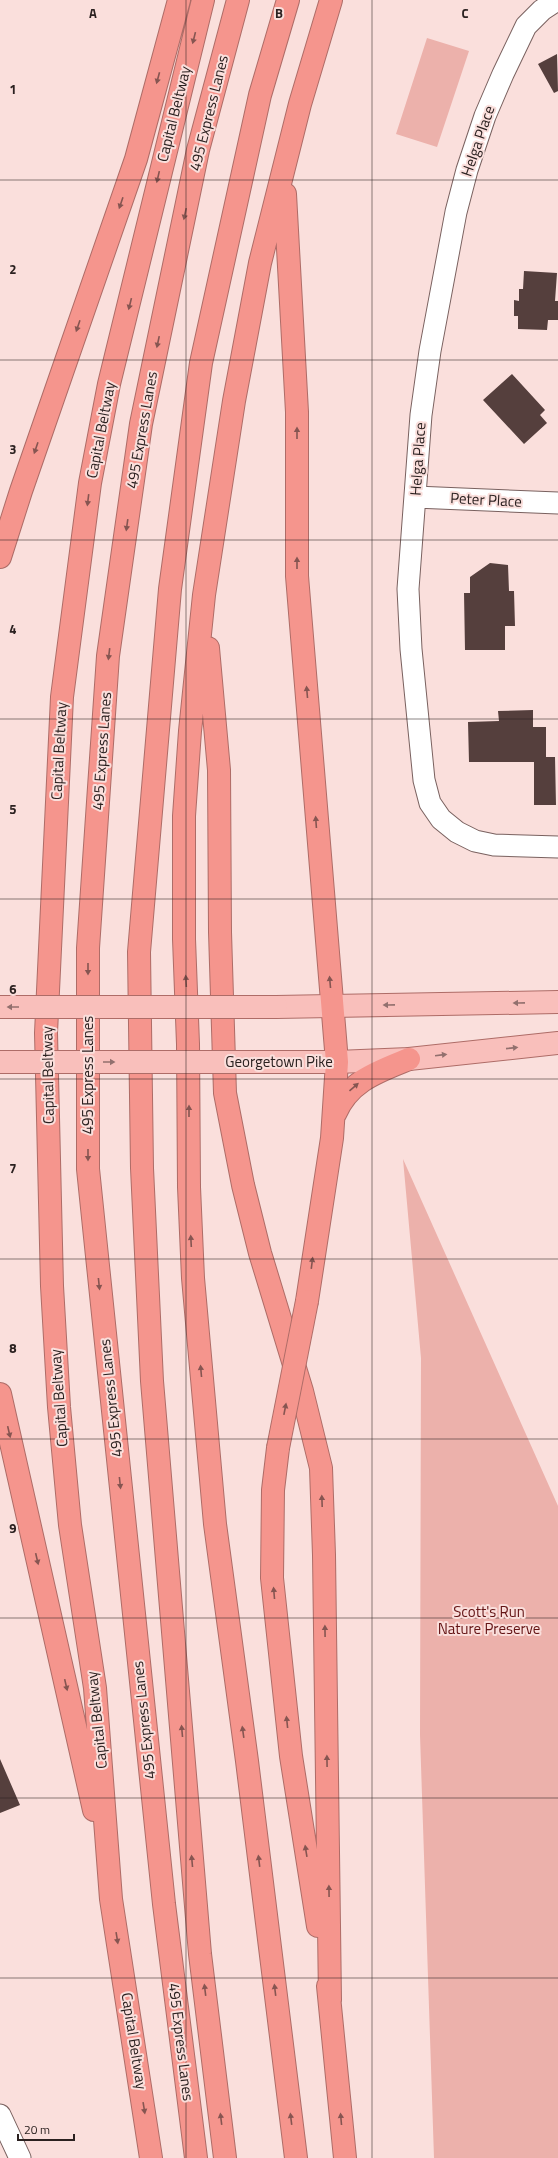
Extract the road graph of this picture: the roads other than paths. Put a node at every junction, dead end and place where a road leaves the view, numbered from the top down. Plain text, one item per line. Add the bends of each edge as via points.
1 (179, 0) edge
2 (203, 0) edge
3 (238, 0) edge
4 (288, 0) edge
5 (331, 0) edge
6 (557, 0) edge
7 (300, 104) junction
8 (415, 497) junction
9 (558, 503) edge
10 (0, 558) edge
11 (204, 595) junction
12 (558, 847) edge
13 (558, 1002) edge
14 (332, 1006) junction
15 (0, 1007) edge
16 (558, 1043) edge
17 (408, 1059) junction
18 (0, 1062) edge
19 (337, 1062) junction
20 (333, 1119) junction
21 (0, 1394) edge
22 (111, 1899) junction
23 (330, 2000) junction
24 (0, 2115) edge
25 (344, 2156) edge
26 (20, 2158) edge
27 (151, 2158) edge
28 (196, 2158) edge
29 (225, 2158) edge
30 (296, 2158) edge

1 -> 10 highway via 136,159
2 -> 22 highway, Capital Beltway via 109,384 90,483 62,696 57,767 46,1033 52,1286 60,1423 70,1525 95,1688
3 -> 28 highway, 495 Express Lanes via 198,150 141,424 108,656 88,948 88,1168 163,1896
29 -> 4 highway, 495 Express Lanes via 200,1954 152,1381 142,1168 139,952 170,589 201,363 260,95
5 - 7 highway
6 - 8 street, Helga Place via 526,26 485,116 467,170 456,212 430,351 421,415
7 - 11 highway via 260,263 234,401
14 -> 7 highway via 297,576 297,412 284,190
8 - 9 street, Peter Place
8 - 12 street, Helga Place via 408,589 411,649 424,780 430,803 441,819 457,832 475,841 494,845
23 -> 11 highway via 321,1468 302,1391 260,1253 243,1185 225,1093 220,932 219,770
30 -> 11 highway via 215,1524 193,1278 184,939 184,816
13 -> 14 main road
14 -> 15 main road, bridge
14 - 19 highway
17 -> 16 main road, Georgetown Pike
17 - 19 main road, Georgetown Pike
20 -> 17 highway via 341,1100 355,1085
18 -> 19 main road, Georgetown Pike, bridge
19 - 20 highway
23 -> 20 highway, bridge via 291,1756 272,1578 273,1490 278,1448 307,1301
21 -> 22 highway via 92,1799
22 -> 27 highway, Capital Beltway
25 -> 23 highway
24 - 26 street

